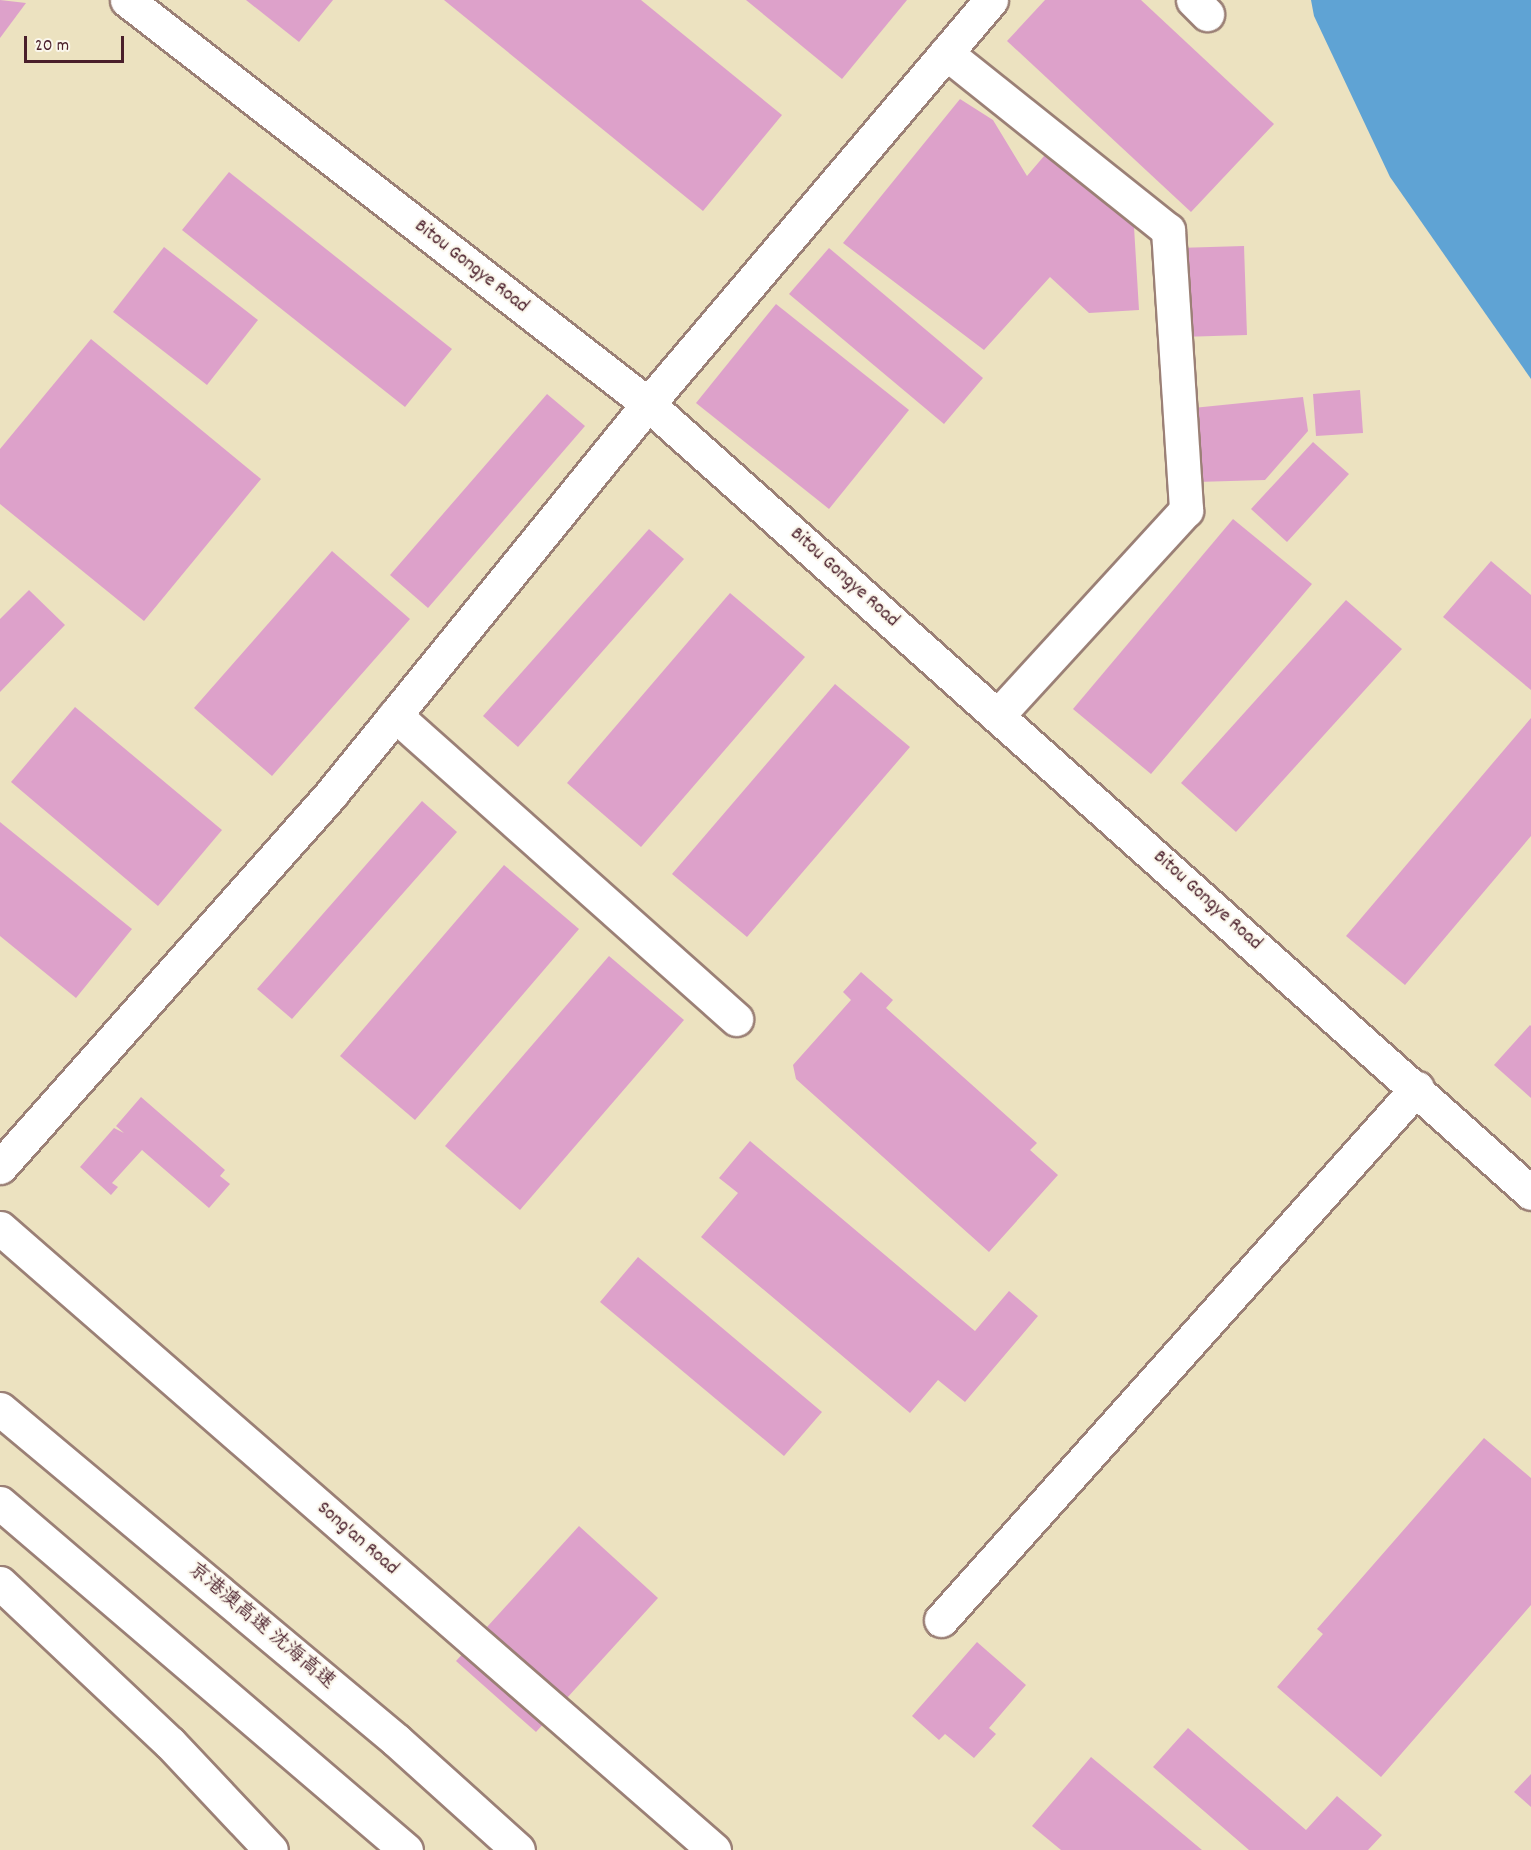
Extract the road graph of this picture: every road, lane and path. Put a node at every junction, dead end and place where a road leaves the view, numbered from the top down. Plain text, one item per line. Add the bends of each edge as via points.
1 (127, 0) edge
2 (991, 0) edge
3 (946, 53) junction
4 (648, 404) junction
5 (998, 715) junction
6 (395, 716) junction
7 (736, 1019) dead end
8 (1417, 1088) junction
9 (0, 1167) edge
10 (1531, 1193) edge
11 (0, 1228) edge
12 (0, 1409) edge
13 (0, 1503) edge
14 (0, 1583) edge
15 (941, 1620) dead end
16 (271, 1850) edge
17 (406, 1850) edge
18 (518, 1850) edge
19 (714, 1850) edge

1 - 4 main road, Bitou Gongye Road
2 - 3 main road
3 - 4 main road
3 - 5 main road via 1168,230 1186,510
4 - 5 main road, Bitou Gongye Road
4 - 6 main road
5 - 8 main road, Bitou Gongye Road
6 - 7 main road
6 - 9 main road via 331,794
8 - 10 main road, Bitou Gongye Road
8 - 15 main road
11 - 19 main road, Song'an Road
12 - 18 main road, 京港澳高速 沈海高速 via 396,1740
13 - 17 main road
14 - 16 main road via 170,1743

